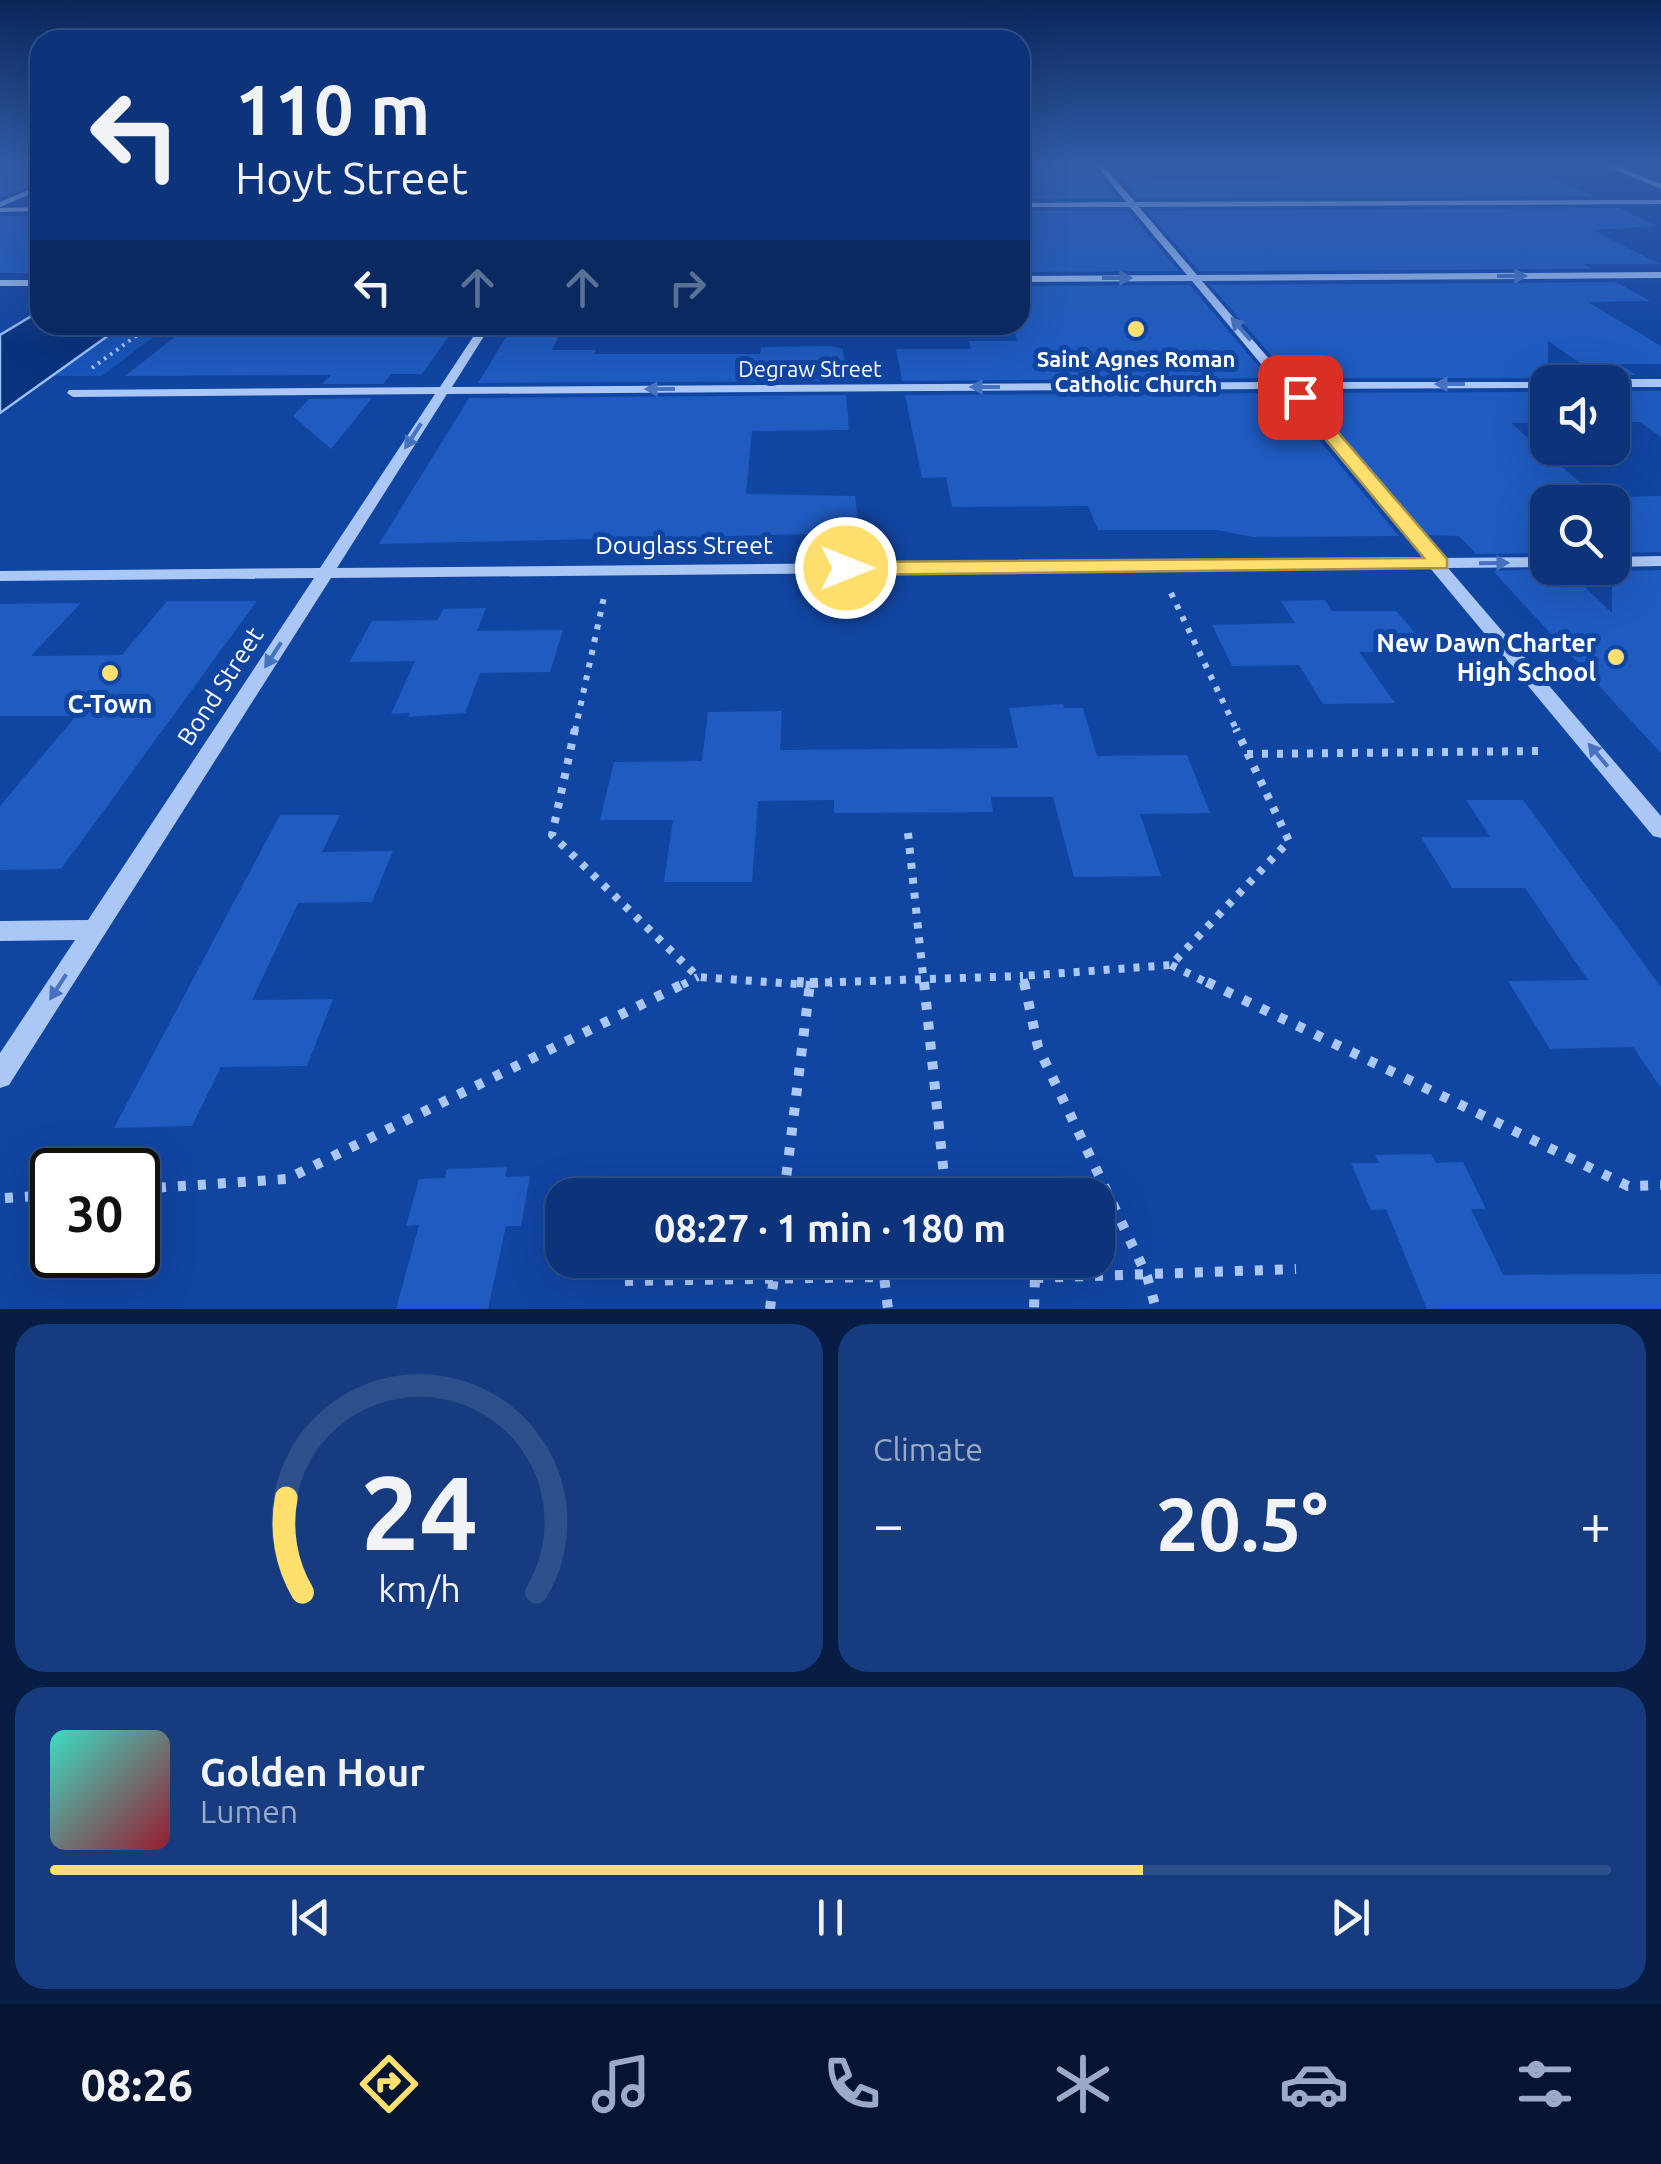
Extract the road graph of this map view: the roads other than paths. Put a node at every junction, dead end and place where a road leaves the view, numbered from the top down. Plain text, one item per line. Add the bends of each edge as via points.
1 (1152, 226) edge
2 (1661, 275) edge
3 (1030, 278) edge
4 (1197, 278) junction
5 (0, 283) edge
6 (30, 283) edge
7 (479, 335) edge
8 (1661, 382) edge
9 (1630, 383) edge
10 (1530, 384) edge
11 (1290, 386) junction
12 (442, 390) junction
13 (73, 393) dead end
14 (1661, 561) edge
15 (1530, 562) edge
16 (1630, 562) edge
17 (1440, 564) junction
18 (326, 573) junction
19 (0, 576) edge
20 (1661, 830) edge
21 (95, 930) junction
22 (0, 931) edge
23 (0, 1076) edge

1 - 4 street
4 -> 2 street
3 -> 4 street
11 -> 4 street
5 - 6 street
7 - 12 street, Bond Street
8 - 9 street
10 -> 11 street, Degraw Street
11 -> 12 street, Degraw Street
11 - 17 street
12 - 13 street, Degraw Street
12 -> 18 street, Bond Street
14 - 16 street
17 -> 15 street, Douglass Street
17 - 18 street, Douglass Street
20 -> 17 street
18 - 19 street, Douglass Street
18 -> 21 street, Bond Street
21 - 22 street
21 -> 23 street, Bond Street

